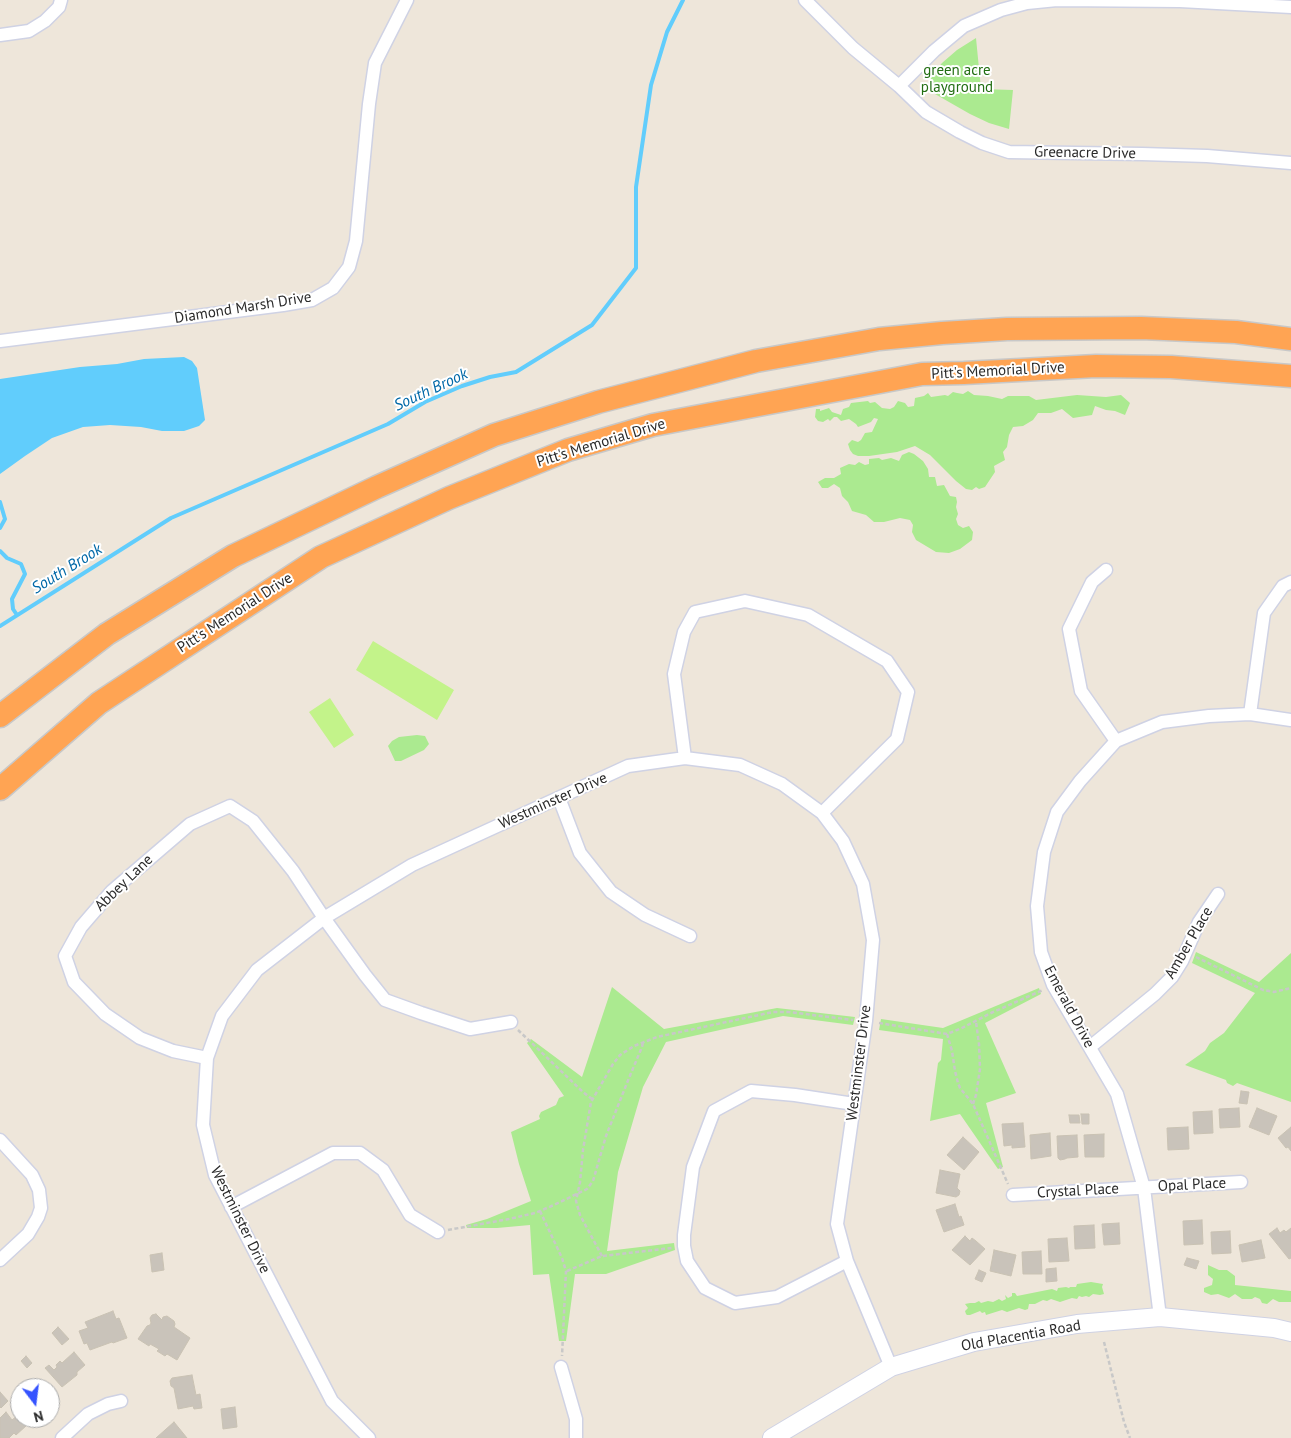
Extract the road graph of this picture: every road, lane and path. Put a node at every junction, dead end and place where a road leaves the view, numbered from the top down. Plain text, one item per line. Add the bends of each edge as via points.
1 (61, 0) edge
2 (407, 0) edge
3 (805, 0) edge
4 (1291, 7) edge
5 (0, 36) edge
6 (899, 86) junction
7 (1291, 163) edge
8 (1236, 332) junction
9 (1291, 333) edge
10 (1291, 339) edge
11 (0, 341) edge
12 (1022, 370) junction
13 (1291, 376) edge
14 (1291, 390) edge
15 (1106, 570) dead end
16 (1291, 582) edge
17 (1250, 714) junction
18 (0, 716) edge
19 (1291, 720) edge
20 (1116, 741) junction
21 (685, 758) junction
22 (0, 789) edge
23 (559, 798) junction
24 (822, 813) junction
25 (1218, 894) dead end
26 (324, 918) junction
27 (690, 936) dead end
28 (1186, 952) junction
29 (1053, 985) junction
30 (1291, 988) edge
31 (855, 1020) dead end
32 (511, 1022) joint
33 (976, 1022) junction
34 (879, 1023) dead end
35 (947, 1034) junction
36 (643, 1042) junction
37 (1090, 1048) junction
38 (207, 1058) junction
39 (592, 1099) junction
40 (854, 1104) junction
41 (973, 1104) junction
42 (0, 1140) edge
43 (1241, 1182) dead end
44 (1144, 1188) junction
45 (578, 1194) junction
46 (1013, 1195) joint
47 (231, 1206) junction
48 (540, 1211) junction
49 (438, 1232) joint
50 (684, 1246) junction
51 (602, 1256) junction
52 (0, 1260) edge
53 (847, 1261) junction
54 (566, 1272) junction
55 (1160, 1316) junction
56 (1291, 1332) edge
57 (1104, 1342) dead end
58 (561, 1366) joint
59 (891, 1366) junction
60 (121, 1401) dead end
61 (62, 1438) edge
62 (369, 1438) edge
63 (576, 1438) edge
64 (772, 1438) edge
65 (1130, 1438) edge

1 - 5 street via 59,7 29,32
2 - 11 street, Diamond Marsh Drive via 375,63 368,104 356,241 349,266 333,288 312,300 292,304
3 - 6 street, Greenacre Drive via 853,48
4 - 6 street via 1180,0 1028,3 1001,10 964,26
6 - 7 street, Greenacre Drive via 926,112 982,143 1009,152 1160,154
8 - 9 highway
8 - 10 highway
8 - 18 highway via 1007,328 879,339 756,361 598,402 494,435 377,486 233,556 107,634
12 - 13 highway, Pitt's Memorial Drive via 1162,367
12 - 14 highway via 1150,376
12 - 22 highway, Pitt's Memorial Drive via 922,374 653,425 568,450 449,498 321,556 99,703
15 - 20 street via 1092,582 1069,629 1081,691
16 - 17 street via 1283,586 1264,613
17 - 19 street, Emerald Drive
17 - 20 street, Emerald Drive via 1162,722
20 - 29 street, Emerald Drive via 1057,812 1044,852 1037,906 1041,952
21 - 23 street, Westminster Drive via 628,766
21 - 24 street, Westminster Drive via 740,765 782,784
21 - 24 street via 674,674 684,632 695,612 745,601 808,615 886,662 908,692 897,739
23 - 26 street, Westminster Drive via 412,865
23 - 27 street via 580,853 611,892 645,915
24 - 40 street, Westminster Drive via 843,841 863,884 873,940
25 - 28 street, Amber Place via 1199,922
26 - 32 street via 386,1000 470,1029
26 - 38 street, Westminster Drive via 257,970 222,1016
26 - 38 street, Abbey Lane via 293,871 253,821 230,806 190,824 112,891 80,927 65,956 74,982 105,1014 140,1038 173,1051
28 - 30 path via 1263,990 1274,992
28 - 37 street, Amber Place via 1164,986
29 - 33 path
29 - 37 street, Emerald Drive
31 - 36 path via 778,1012
32 - 39 path
33 - 35 path
33 - 41 path via 980,1069
34 - 35 path
35 - 41 path via 958,1082
36 - 39 path via 616,1059
36 - 45 path via 606,1136 593,1181
37 - 44 street, Emerald Drive via 1117,1094
38 - 47 street, Westminster Drive via 203,1124 215,1175
39 - 45 path
40 - 50 street via 751,1091 714,1111 693,1167
40 - 53 street, Westminster Drive via 837,1224
41 - 46 path
42 - 52 street via 32,1175 39,1190 41,1208 28,1234
43 - 44 street, Opal Place
44 - 46 street, Crystal Place
44 - 55 street, Emerald Drive
45 - 48 path
45 - 51 path via 578,1211
47 - 49 street via 333,1153 360,1153 383,1170 410,1215
47 - 62 street, Westminster Drive via 332,1401
48 - 49 path
48 - 54 path
50 - 51 path
50 - 53 street via 687,1261 705,1288 735,1303 777,1297
51 - 54 path
53 - 59 street, Westminster Drive
54 - 58 path
55 - 56 main road, Old Placentia Road
55 - 59 main road, Old Placentia Road via 1077,1324 974,1342
57 - 65 path
58 - 63 street via 576,1419
59 - 64 main road, Old Placentia Road
60 - 61 street via 88,1414

